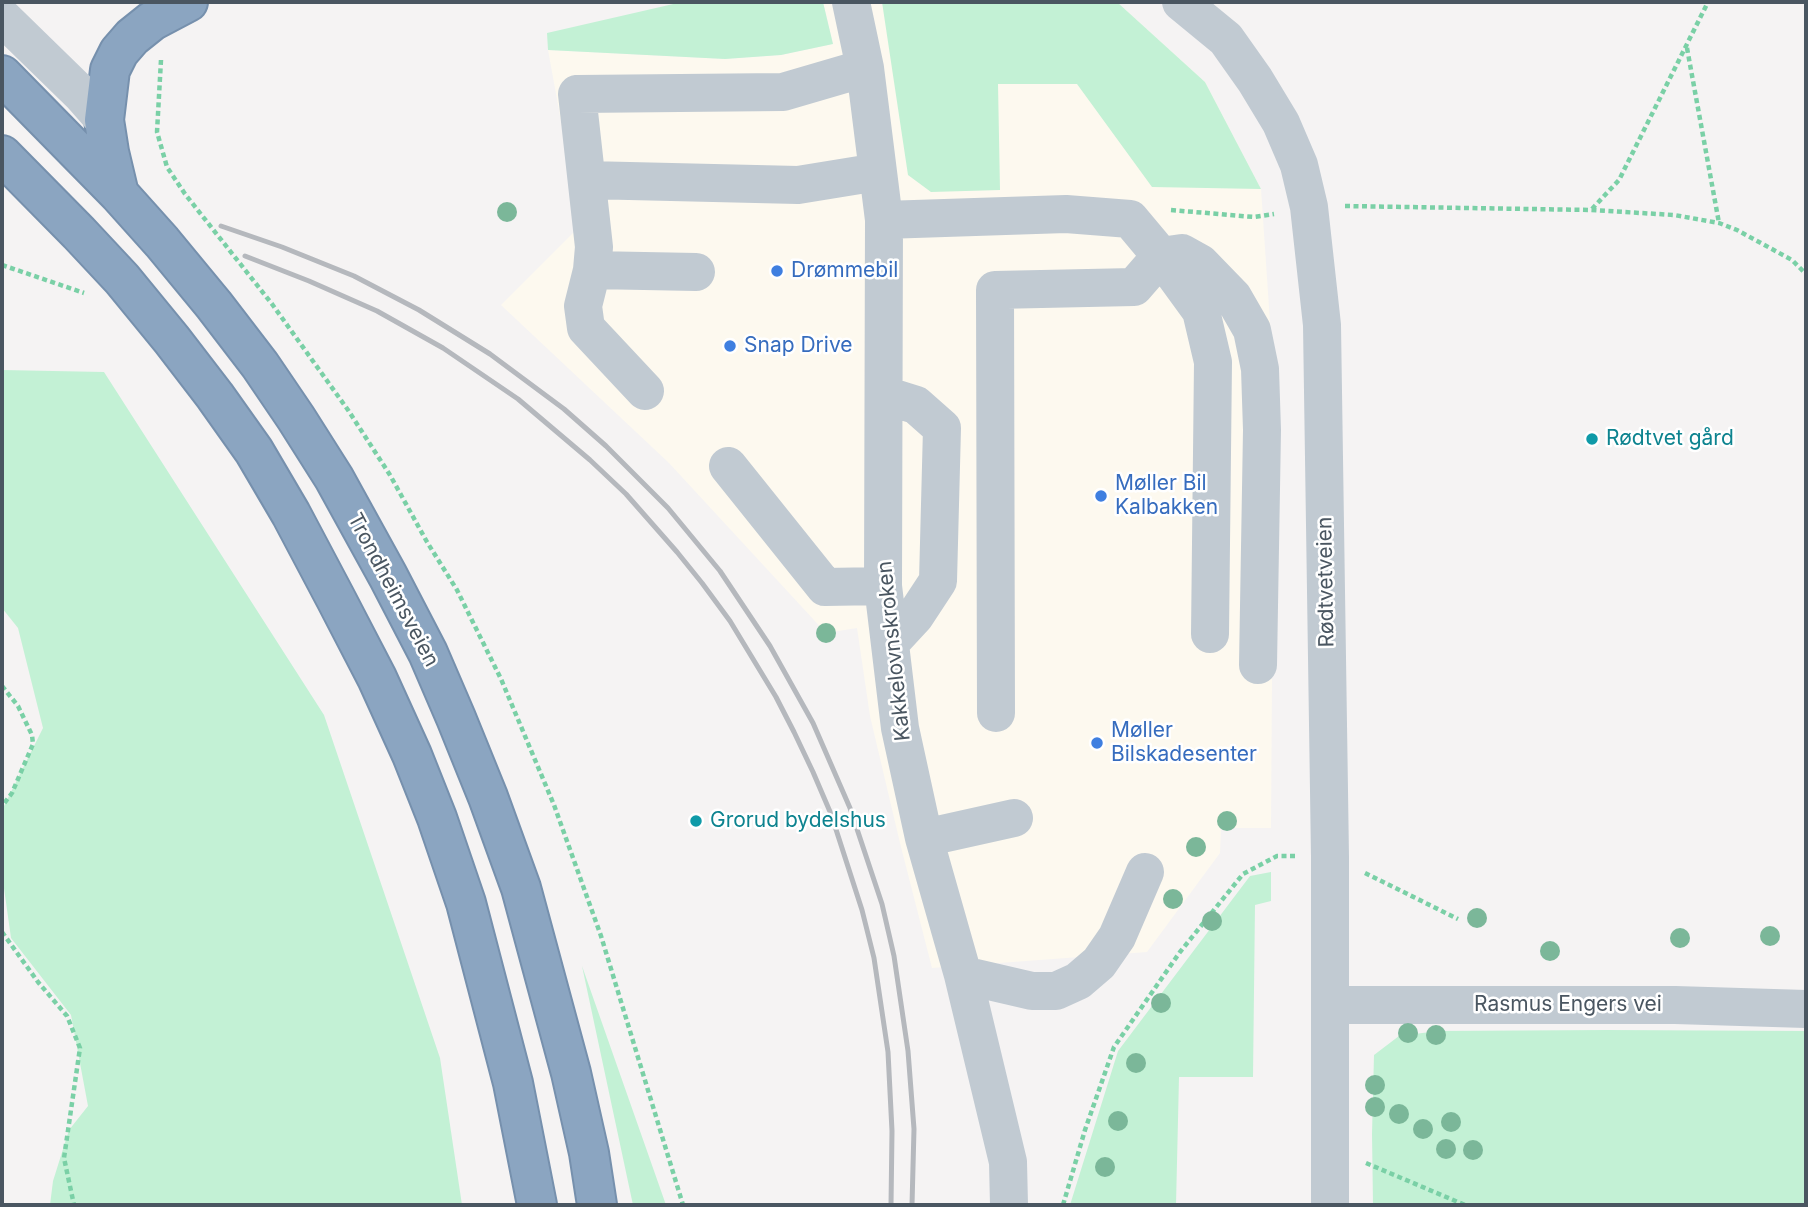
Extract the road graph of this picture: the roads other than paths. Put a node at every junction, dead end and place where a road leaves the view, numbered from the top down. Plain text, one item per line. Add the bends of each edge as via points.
1 (188, 2) edge
2 (851, 2) edge
3 (1181, 2) edge
4 (2, 17) edge
5 (865, 68) junction
6 (2, 75) edge
7 (104, 120) junction
8 (2, 155) edge
9 (878, 172) junction
10 (587, 180) junction
11 (119, 194) junction
12 (884, 220) junction
13 (1161, 256) junction
14 (592, 270) junction
15 (696, 272) dead end
16 (645, 391) dead end
17 (884, 395) junction
18 (728, 467) dead end
19 (883, 586) junction
20 (1210, 634) dead end
21 (890, 643) junction
22 (1258, 665) dead end
23 (996, 713) dead end
24 (1014, 818) dead end
25 (924, 838) junction
26 (1145, 872) dead end
27 (963, 975) junction
28 (1330, 1005) junction
29 (1806, 1009) edge
30 (537, 1205) edge
31 (597, 1205) edge
32 (1009, 1205) edge
33 (1330, 1205) edge

1 - 7 highway via 152,21 119,52 110,69
2 - 5 street, Kakkelovnskroken
3 - 28 street, Rødtvetveien via 1226,39 1255,80 1286,134 1308,208 1322,325
4 - 7 street
5 - 9 street, Kakkelovnskroken
5 - 10 street via 783,92 577,94
6 - 11 highway, Trondheimsveien
7 - 11 highway
8 - 30 highway via 122,279 215,396 254,451 348,621 412,755 466,903 513,1083
9 - 10 street via 798,185
9 - 12 street, Kakkelovnskroken
10 - 14 street
11 - 31 highway, Trondheimsveien via 214,306 274,386 334,478 428,653 521,888 571,1073
12 - 13 street via 1066,202 1129,219
12 - 17 street, Kakkelovnskroken
13 - 20 street via 1202,311 1213,362
13 - 22 street via 1182,253 1200,263 1233,297 1252,330 1260,369 1262,430
13 - 23 street via 1134,287 995,290
14 - 15 street
14 - 16 street via 583,306 586,328
17 - 19 street, Kakkelovnskroken
17 - 21 street via 916,405 942,428 939,581
18 - 19 street via 825,587
19 - 21 street, Kakkelovnskroken
21 - 25 street, Kakkelovnskroken via 900,728
24 - 25 street
25 - 27 street, Kakkelovnskroken
26 - 27 street via 1117,937 1100,963 1078,981 1056,991 1031,991
27 - 32 street, Kakkelovnskroken via 1008,1162
28 - 29 street, Rasmus Engers vei
28 - 33 street, Rødtvetveien

